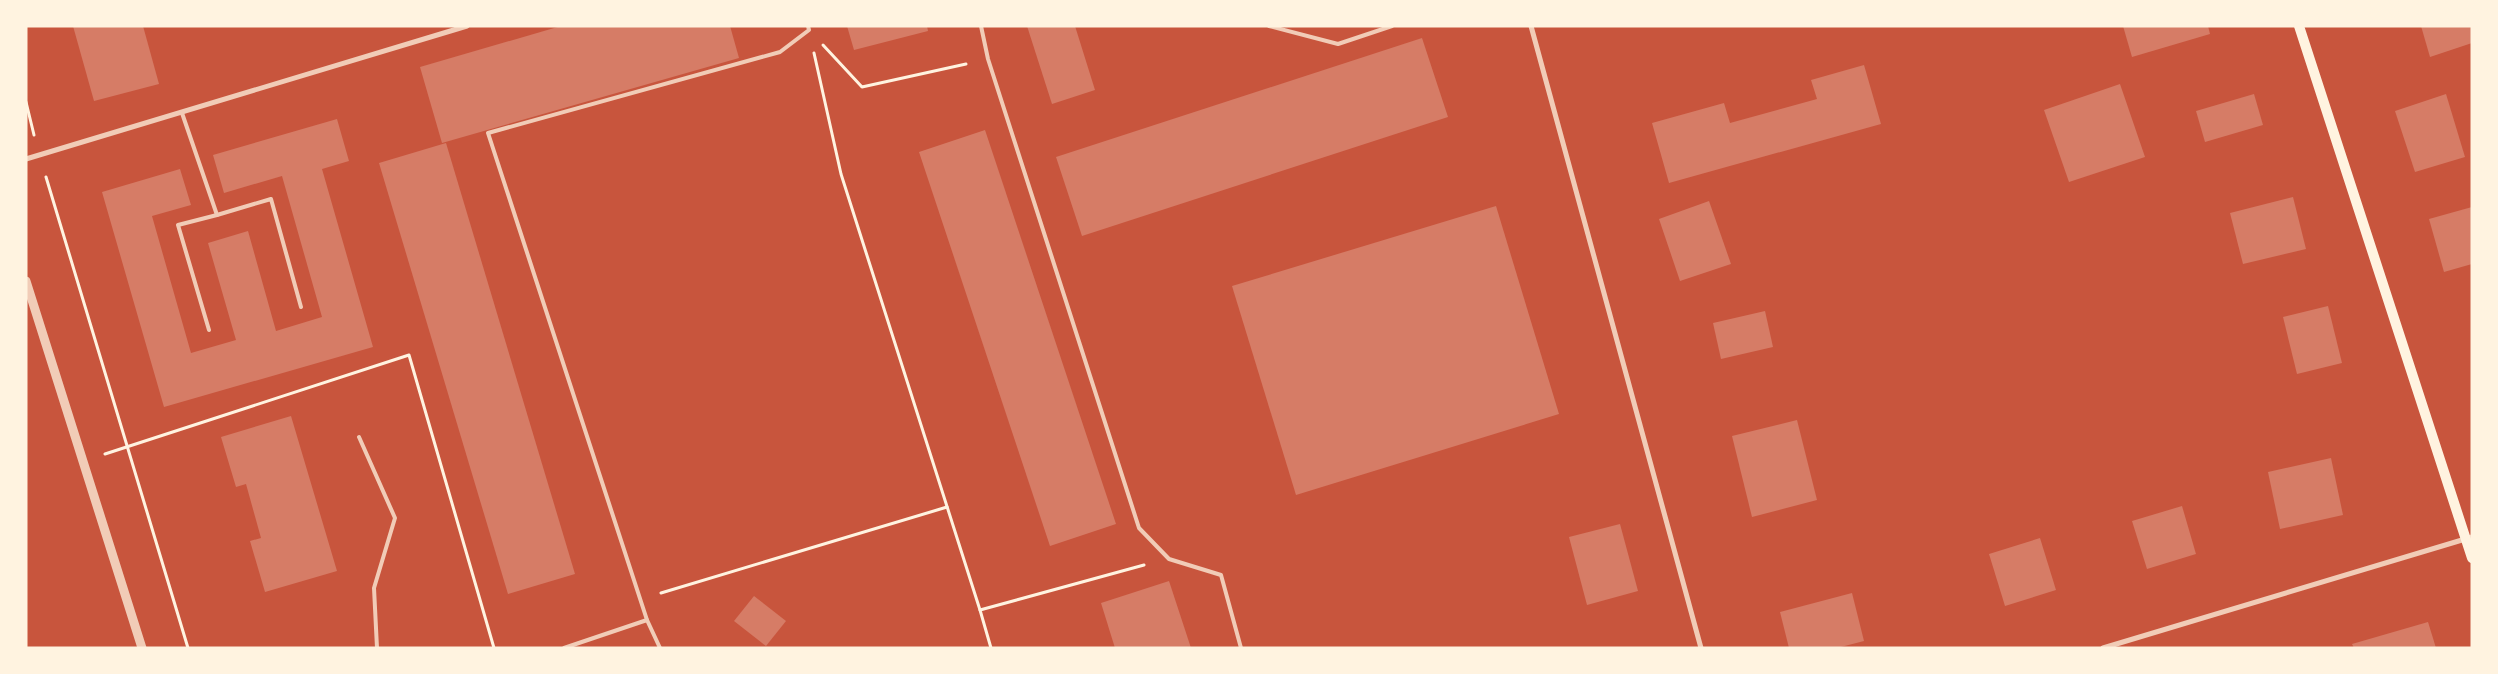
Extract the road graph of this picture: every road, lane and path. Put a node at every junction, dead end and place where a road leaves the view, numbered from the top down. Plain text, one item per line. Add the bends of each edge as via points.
1 (467, 26) edge
2 (982, 26) edge
3 (1270, 26) edge
4 (1392, 26) edge
5 (1531, 26) edge
6 (2299, 26) edge
7 (808, 28) edge
8 (1382, 28) edge
9 (988, 59) junction
10 (26, 102) edge
11 (182, 113) junction
12 (39, 155) junction
13 (26, 159) edge
14 (217, 215) junction
15 (26, 281) edge
16 (301, 307) dead end
17 (209, 330) dead end
18 (359, 437) dead end
19 (947, 507) junction
20 (2469, 538) edge
21 (2472, 558) edge
22 (1169, 559) junction
23 (641, 599) junction
24 (980, 610) junction
25 (647, 620) junction
26 (142, 648) edge
27 (188, 648) edge
28 (377, 648) edge
29 (564, 648) edge
30 (660, 648) edge
31 (991, 648) edge
32 (1241, 648) edge
33 (1701, 648) edge
34 (2103, 648) edge

1 - 11 street
2 - 9 lane
3 - 8 lane via 1338,44
4 - 8 lane
5 - 33 street
6 - 20 main road
7 - 9 path via 862,87
7 - 19 path via 841,174
7 - 23 lane via 780,52 488,133
9 - 22 lane via 1139,528
10 - 12 path
11 - 12 street
11 - 14 lane
12 - 13 street
12 - 27 path
14 - 16 lane via 271,199
14 - 17 lane via 178,225
15 - 26 street
18 - 28 lane via 395,518 374,588
19 - 23 path
19 - 24 path
20 - 21 main road
20 - 34 street
22 - 24 path
22 - 32 lane via 1221,575
23 - 25 lane
24 - 31 path
25 - 29 lane
25 - 30 lane

